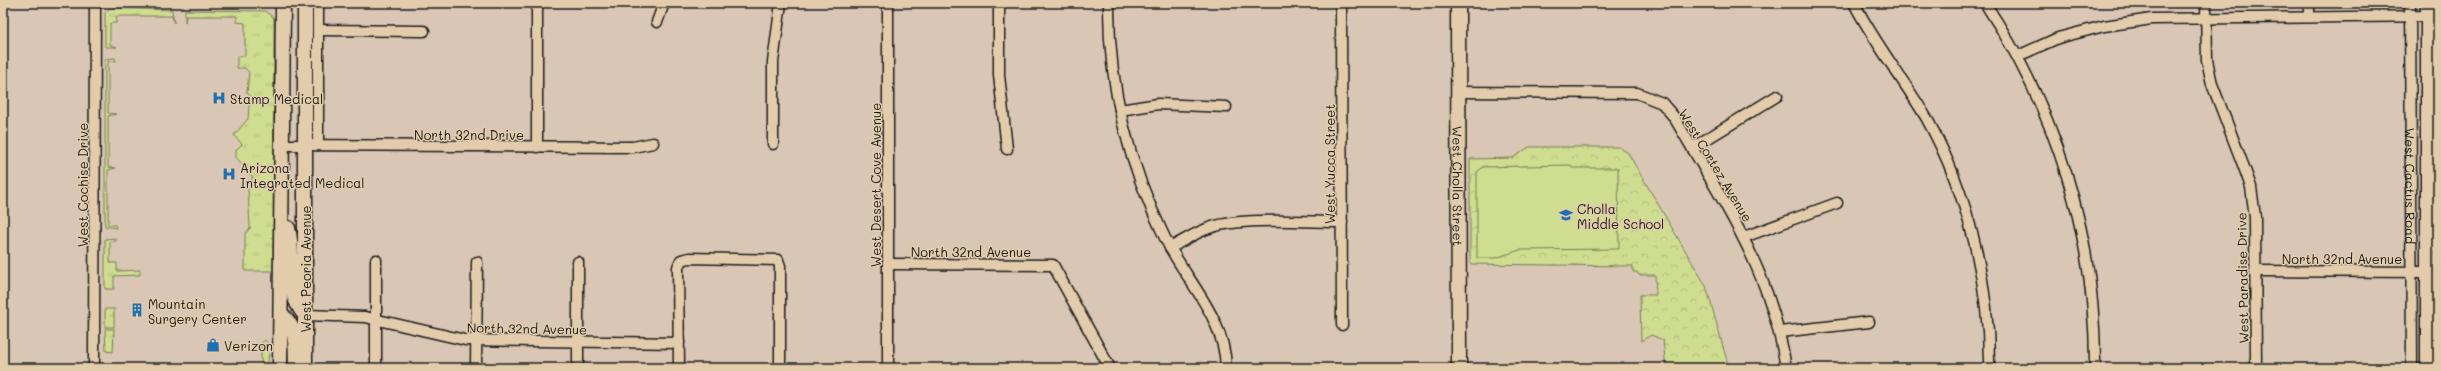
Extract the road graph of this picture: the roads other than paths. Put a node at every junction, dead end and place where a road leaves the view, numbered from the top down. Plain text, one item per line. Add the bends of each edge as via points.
1 (95, 3) edge
2 (283, 3) edge
3 (305, 3) edge
4 (318, 3) edge
5 (537, 3) edge
6 (664, 3) edge
7 (781, 3) edge
8 (888, 3) edge
9 (999, 3) edge
10 (1109, 3) edge
11 (1342, 3) edge
12 (1458, 3) edge
13 (1854, 3) edge
14 (1985, 3) edge
15 (2206, 3) edge
16 (2309, 3) edge
17 (2410, 3) edge
18 (2431, 12) edge
19 (2309, 16) junction
20 (2410, 16) junction
21 (2205, 17) junction
22 (657, 22) dead end
23 (318, 30) junction
24 (424, 31) dead end
25 (2018, 56) junction
26 (1458, 92) junction
27 (1777, 96) dead end
28 (1226, 107) dead end
29 (1120, 110) junction
30 (653, 143) dead end
31 (773, 144) dead end
32 (284, 145) junction
33 (311, 145) junction
34 (537, 147) junction
35 (1692, 148) junction
36 (1007, 149) dead end
37 (1837, 203) dead end
38 (283, 207) junction
39 (1342, 222) junction
40 (1744, 237) junction
41 (1170, 248) junction
42 (376, 260) dead end
43 (477, 262) dead end
44 (578, 262) dead end
45 (888, 264) junction
46 (2255, 271) junction
47 (2411, 272) junction
48 (2428, 272) junction
49 (281, 314) junction
50 (305, 315) junction
51 (376, 318) junction
52 (1869, 322) dead end
53 (1342, 325) dead end
54 (1780, 332) junction
55 (477, 341) junction
56 (578, 342) junction
57 (679, 343) junction
58 (281, 367) edge
59 (94, 368) edge
60 (296, 368) edge
61 (305, 368) edge
62 (376, 368) edge
63 (476, 368) edge
64 (578, 368) edge
65 (679, 368) edge
66 (780, 368) edge
67 (888, 368) edge
68 (1110, 368) edge
69 (1226, 368) edge
70 (1459, 368) edge
71 (1786, 368) edge
72 (1989, 368) edge
73 (2095, 368) edge
74 (2256, 368) edge
75 (2412, 368) edge
76 (2428, 368) edge

1 - 59 street, West Cochise Drive
2 - 32 main road, West Peoria Avenue
3 - 33 main road, West Peoria Avenue
4 - 23 street, West Peoria Avenue
5 - 34 street
6 - 22 street
7 - 31 street via 773,62
8 - 45 street, West Desert Cove Avenue
9 - 36 street via 999,75
10 - 29 street via 1109,37
11 - 39 street, West Yucca Street
12 - 26 main road, West Cholla Street
13 - 72 street via 1927,120 1955,182 1978,258 1986,313
14 - 25 street
15 - 21 street, West Paradise Drive
16 - 19 street
17 - 20 street, West Cactus Road
18 - 20 street
18 - 48 main road, West Cactus Road
19 - 20 street
19 - 21 street
20 - 47 street, West Cactus Road
21 - 25 street via 2152,18 2104,26 2058,38
21 - 46 street, West Paradise Drive via 2207,60 2212,84 2251,187 2255,217
23 - 24 street
23 - 33 street, West Peoria Avenue
25 - 73 street via 2059,146 2074,198 2085,243 2091,290
26 - 35 street, West Cortez Avenue via 1637,93 1662,103 1674,117
26 - 70 main road, West Cholla Street
27 - 35 street
28 - 29 street via 1158,104
29 - 41 street via 1135,168
30 - 34 street, North 32nd Drive via 634,147
32 - 33 street, North 32nd Drive
32 - 38 main road, West Peoria Avenue
33 - 34 street, North 32nd Drive
33 - 50 main road, West Peoria Avenue
35 - 40 street, West Cortez Avenue
37 - 40 street
38 - 49 main road, West Peoria Avenue
38 - 50 main road via 292,243 293,296
39 - 41 street via 1242,222 1220,225
39 - 53 street, West Yucca Street
40 - 54 street, West Cortez Avenue via 1764,283
41 - 69 street via 1217,323 1224,347
42 - 51 street
43 - 55 street
44 - 56 street
45 - 67 street, West Desert Cove Avenue
45 - 68 street, North 32nd Avenue via 1053,265
46 - 47 street, North 32nd Avenue
46 - 74 street, West Paradise Drive
47 - 48 street, North 32nd Avenue
47 - 75 street, West Cactus Road
48 - 76 main road, West Cactus Road
49 - 58 main road, West Peoria Avenue
49 - 60 main road via 291,323 295,333
50 - 51 street, North 32nd Avenue
50 - 61 main road, West Peoria Avenue
51 - 55 street, North 32nd Avenue via 444,336
51 - 62 street
52 - 54 street
54 - 71 street, West Cortez Avenue
55 - 56 street, North 32nd Avenue
55 - 63 street
56 - 57 street, North 32nd Avenue
56 - 64 street
57 - 65 street
57 - 66 street via 678,267 682,260 778,260

